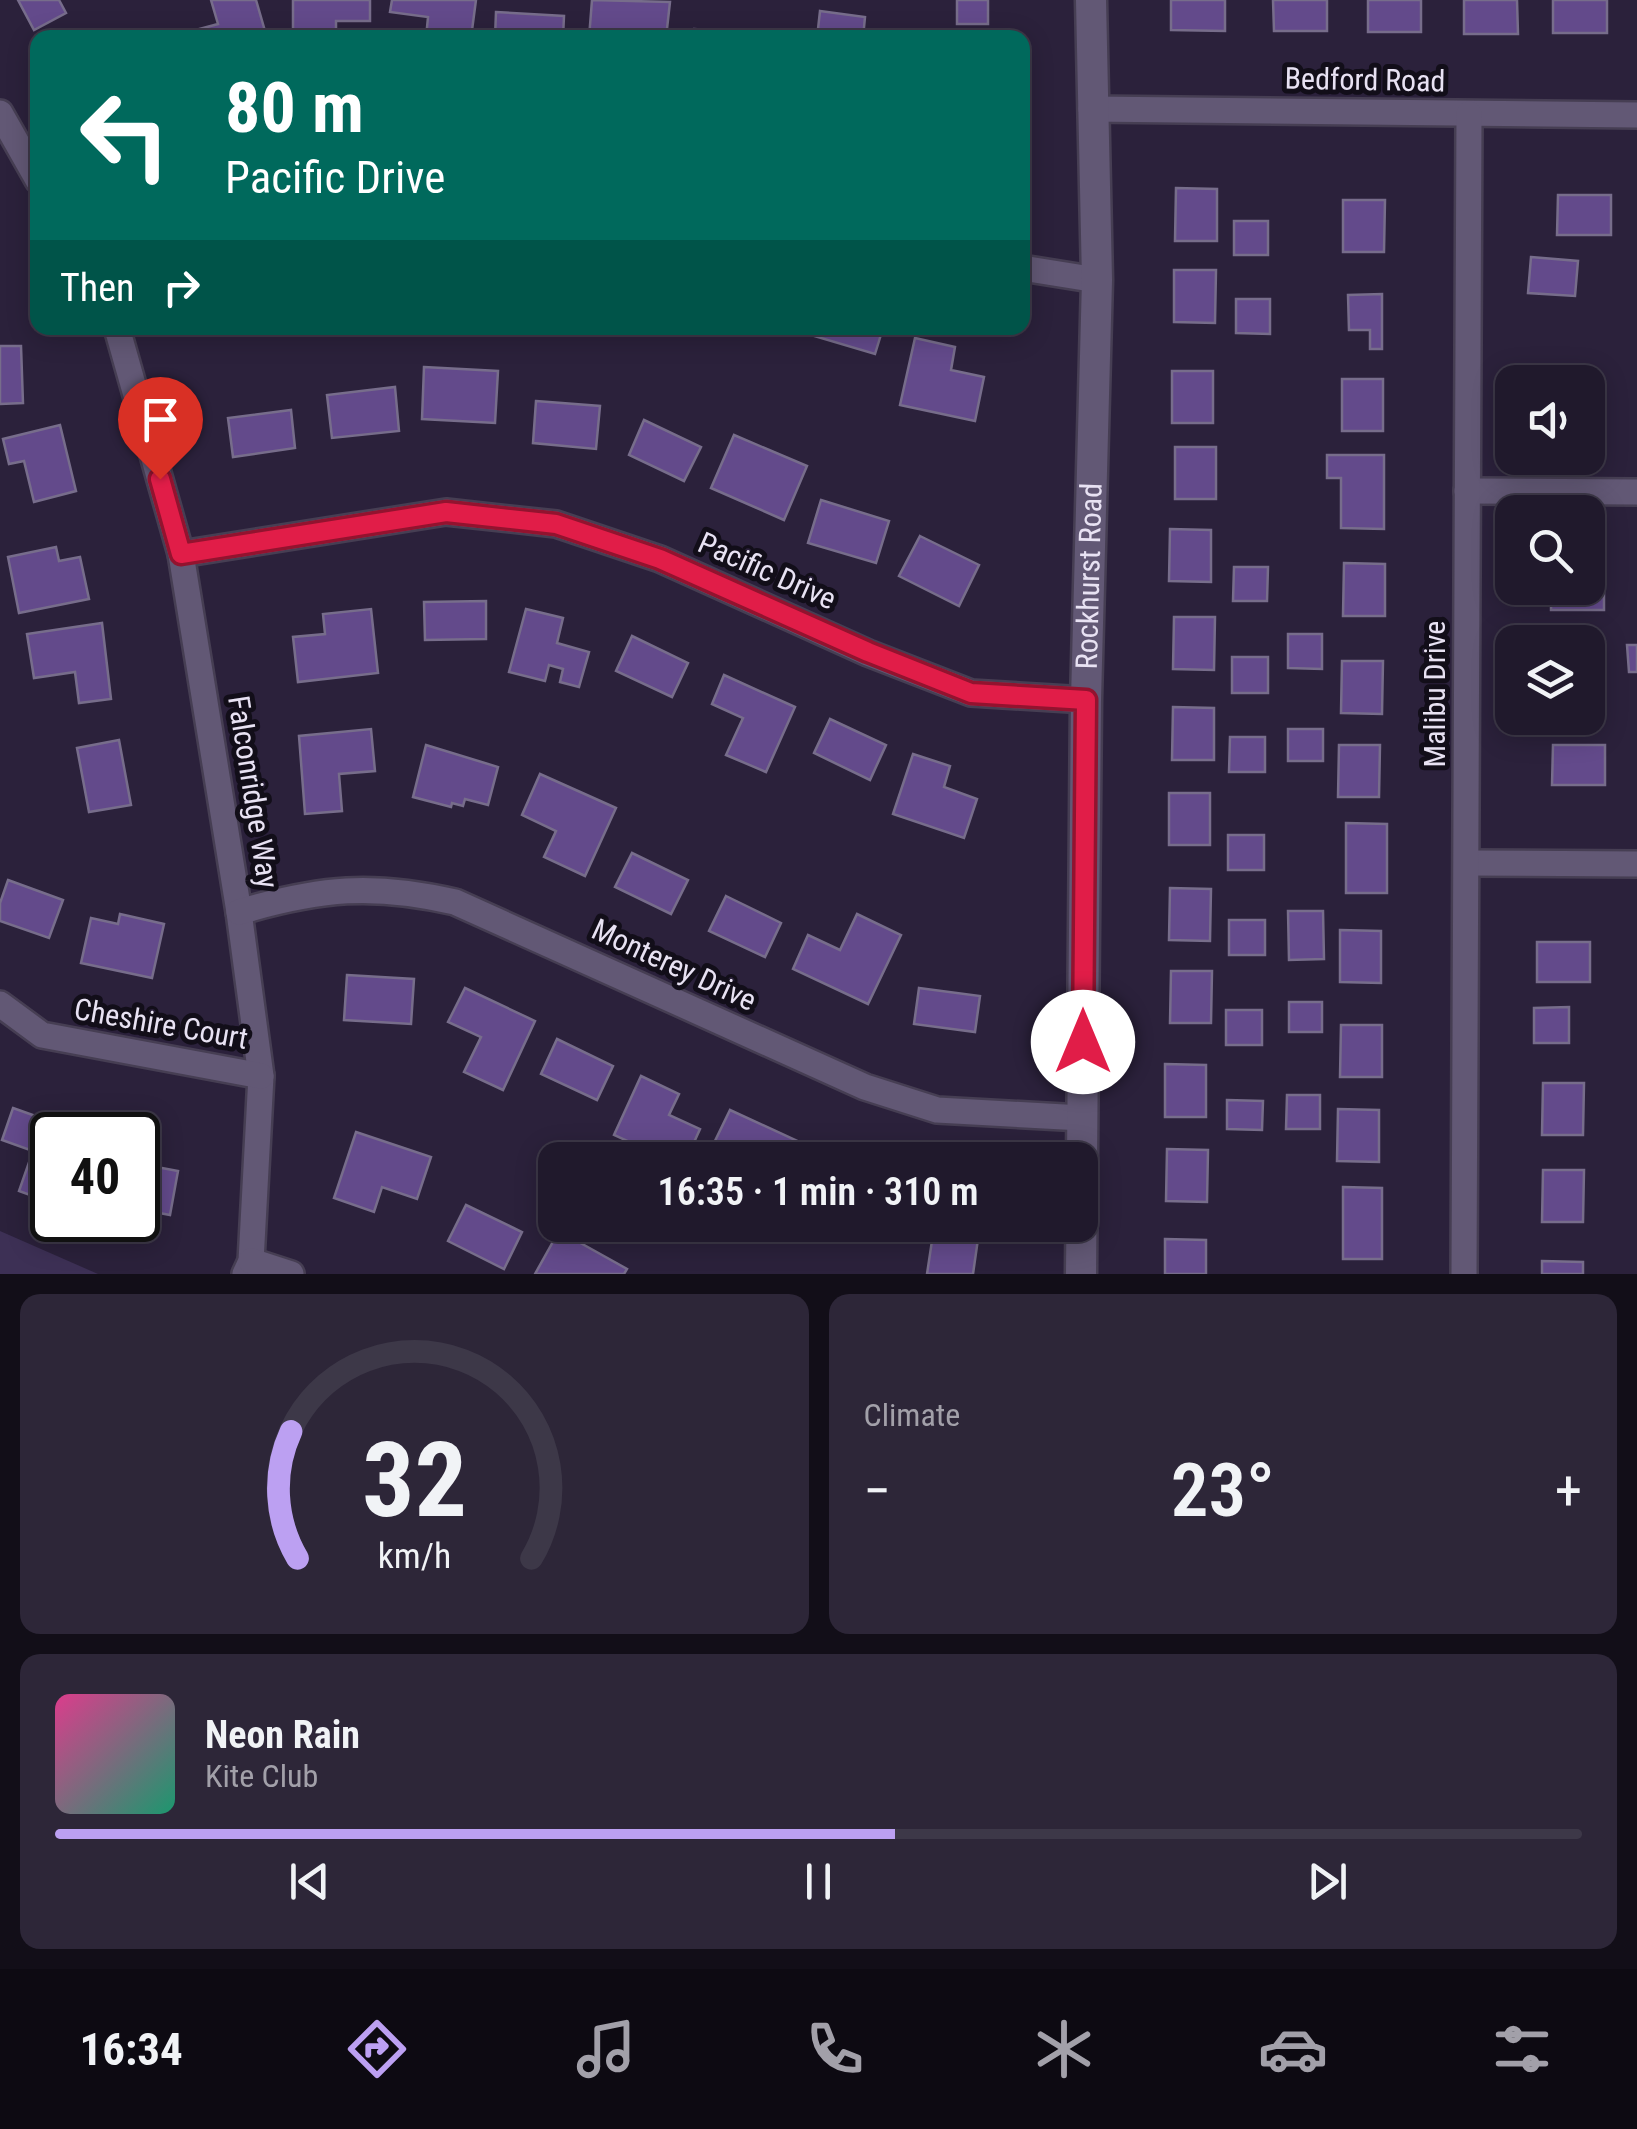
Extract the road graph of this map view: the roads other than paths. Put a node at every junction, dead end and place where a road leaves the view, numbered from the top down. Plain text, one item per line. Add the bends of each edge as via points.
1 (1091, 0) edge
2 (1092, 109) junction
3 (0, 114) edge
4 (1469, 114) junction
5 (1637, 115) edge
6 (30, 166) edge
7 (1030, 269) edge
8 (1097, 280) junction
9 (119, 335) edge
10 (1467, 490) junction
11 (1637, 492) edge
12 (181, 554) junction
13 (1086, 700) junction
14 (1468, 862) junction
15 (1637, 864) edge
16 (239, 912) junction
17 (0, 1004) edge
18 (262, 1076) junction
19 (1082, 1118) junction
20 (248, 1267) edge
21 (291, 1274) edge
22 (1081, 1274) edge
23 (1464, 1274) edge

1 - 2 street, Rockhurst Road
2 - 4 street, Bedford Road
2 - 8 street, Rockhurst Road
3 - 6 street
4 - 5 street, Bedford Road
4 - 10 street, Malibu Drive
7 - 8 street
8 - 13 street, Rockhurst Road
9 - 12 street, Falconridge Way
10 - 11 street
10 - 14 street, Malibu Drive
12 - 13 street, Pacific Drive via 446,512 556,524 660,559 971,693
12 - 16 street, Falconridge Way
13 - 19 street, Rockhurst Road
14 - 15 street
14 - 23 street, Malibu Drive
16 - 18 street, Falconridge Way
16 - 19 street, Monterey Drive via 358,888 455,902 911,1103 967,1114
17 - 18 street, Cheshire Court via 42,1035
18 - 20 street, Falconridge Way
19 - 22 street, Rockhurst Road
20 - 21 street

